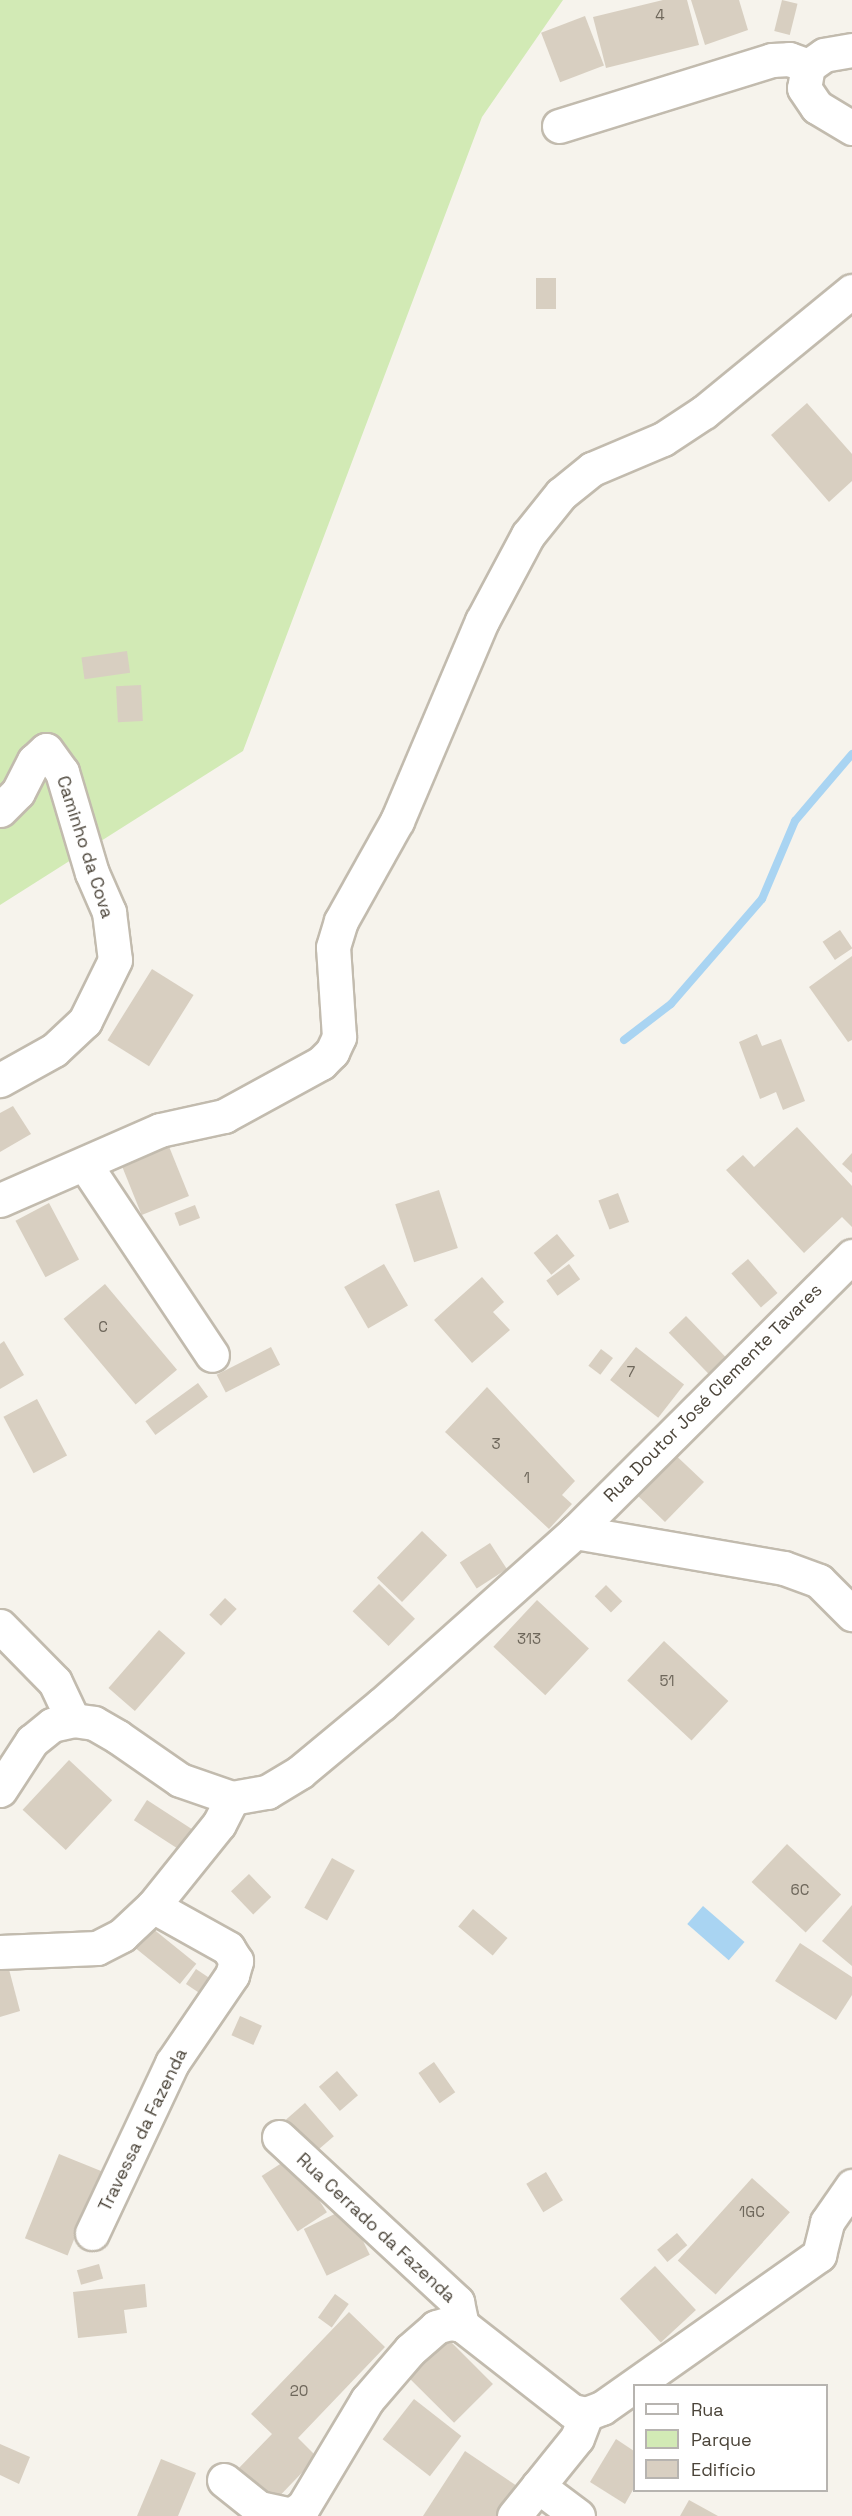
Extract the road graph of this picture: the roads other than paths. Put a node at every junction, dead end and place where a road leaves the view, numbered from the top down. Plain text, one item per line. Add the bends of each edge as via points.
1 (852, 50) edge
2 (808, 66) junction
3 (559, 126) dead end
4 (852, 128) edge
5 (852, 291) edge
6 (0, 810) edge
7 (0, 1080) edge
8 (86, 1166) junction
9 (0, 1200) edge
10 (852, 1256) edge
11 (212, 1355) dead end
12 (575, 1532) junction
13 (852, 1614) edge
14 (0, 1626) edge
15 (73, 1720) junction
16 (0, 1790) edge
17 (232, 1798) junction
18 (153, 1906) junction
19 (0, 1952) edge
20 (279, 2137) dead end
21 (852, 2186) edge
22 (92, 2234) dead end
23 (462, 2325) junction
24 (637, 2384) edge
25 (633, 2387) edge
26 (586, 2414) junction
27 (224, 2480) dead end
28 (538, 2486) junction
29 (514, 2516) edge
30 (578, 2516) edge

1 - 2 street via 824,55
2 - 3 street via 789,59 772,60
2 - 4 street via 804,88 817,107
5 - 8 street via 704,412 663,439 592,469 561,494 528,535 482,621 397,821 341,921 333,947 339,1037 332,1052 321,1063 224,1116 160,1130 113,1149
6 - 7 street, Caminho da Cova via 18,792 34,761 46,750 62,772 109,912 115,960 85,1021 54,1050
8 - 9 street
8 - 11 street
10 - 12 street, Rua Doutor José Clemente Tavares
12 - 13 street via 784,1568 819,1581
12 - 17 street, Rua Doutor José Clemente Tavares via 300,1772 267,1792
14 - 15 street via 55,1682
15 - 16 street via 52,1725 32,1741
15 - 17 street via 94,1723 180,1780
17 - 18 street via 219,1824
18 - 19 street via 122,1935 97,1948
18 - 22 street, Travessa da Fazenda via 228,1948 236,1961 232,1975 172,2063
20 - 23 street, Rua Cerrado da Fazenda via 457,2302
21 - 24 street via 827,2222 822,2250 804,2269
23 - 26 street, Rua Cerrado da Fazenda via 555,2401
23 - 27 street, Rua Cerrado da Fazenda via 436,2327 410,2350 367,2400 303,2507 291,2515 259,2508
25 - 26 street
26 - 28 street via 577,2438
28 - 29 street
28 - 30 street

